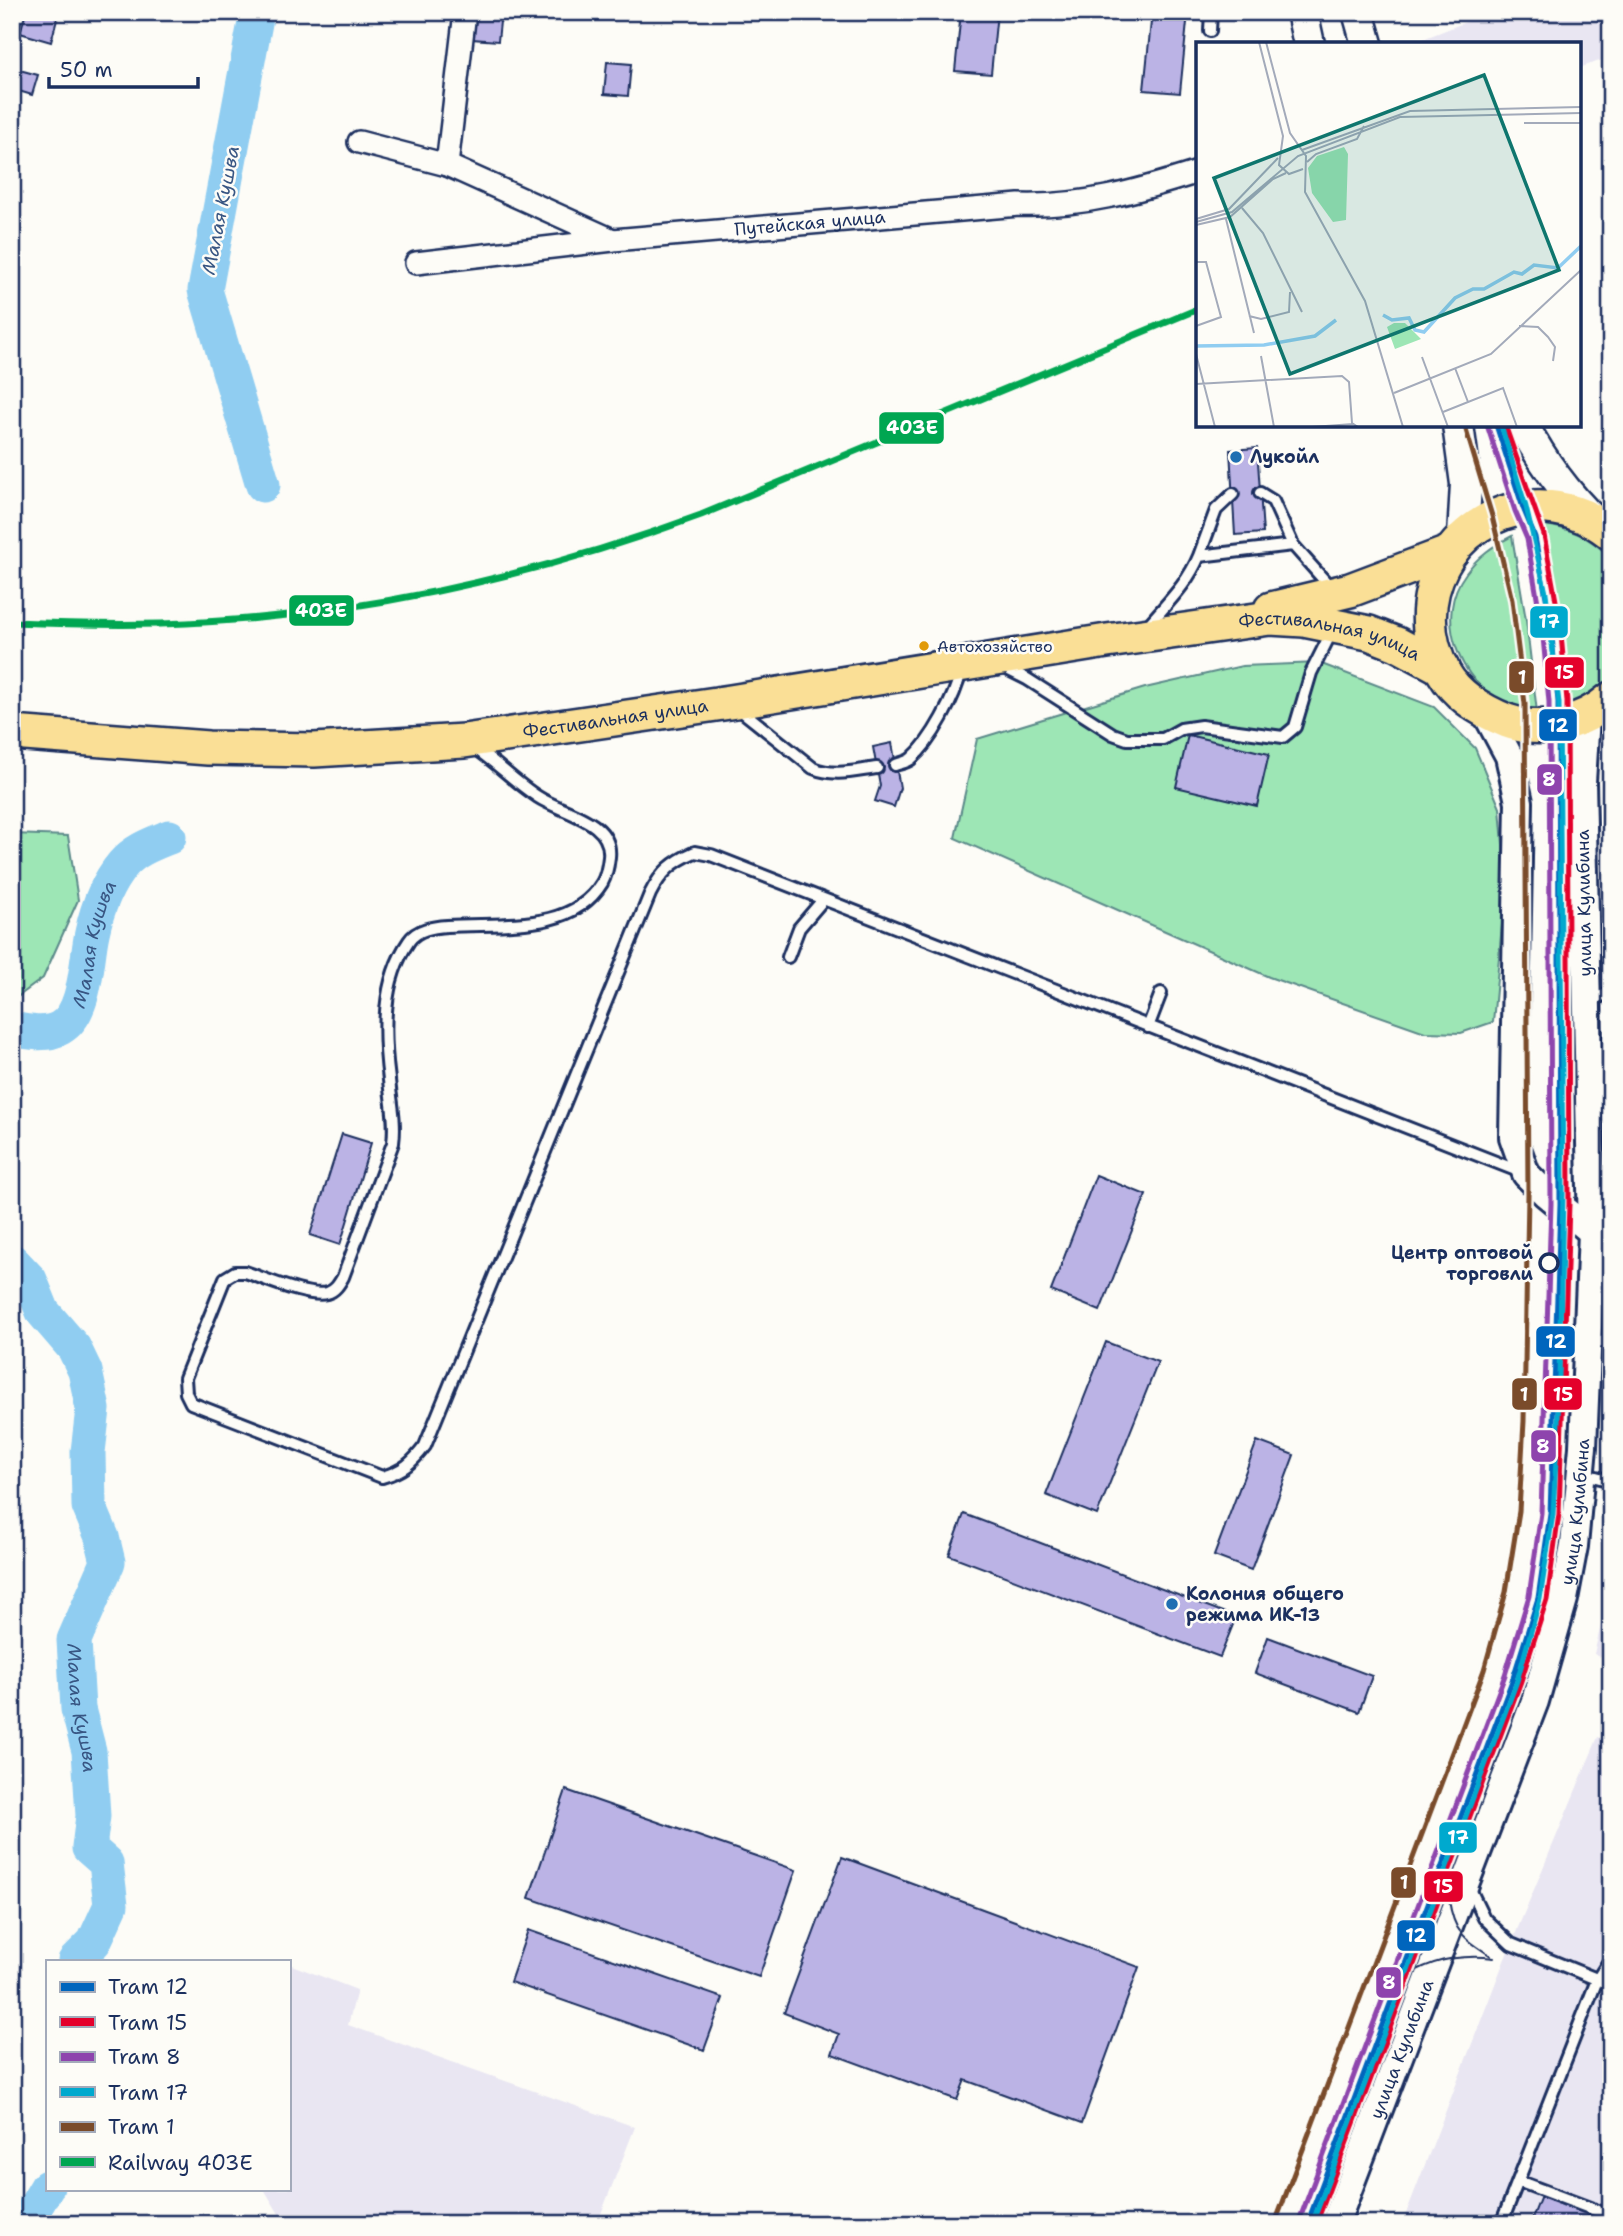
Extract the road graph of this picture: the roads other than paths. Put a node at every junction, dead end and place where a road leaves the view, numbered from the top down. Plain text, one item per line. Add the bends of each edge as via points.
1 (465, 12) edge
2 (1210, 12) edge
3 (1302, 12) edge
4 (1358, 12) edge
5 (1210, 31) dead end
6 (1309, 42) edge
7 (1366, 42) edge
8 (359, 142) dead end
9 (446, 165) junction
10 (1196, 173) edge
11 (613, 240) junction
12 (416, 264) dead end
13 (1458, 427) edge
14 (1525, 427) edge
15 (1260, 493) dead end
16 (1233, 494) dead end
17 (1603, 527) edge
18 (1457, 544) junction
19 (1293, 545) junction
20 (1199, 556) junction
21 (1336, 609) junction
22 (1139, 636) junction
23 (974, 662) junction
24 (1442, 668) junction
25 (730, 702) junction
26 (1602, 707) edge
27 (1486, 713) junction
28 (12, 733) edge
29 (464, 741) junction
30 (895, 765) dead end
31 (877, 768) dead end
32 (822, 901) junction
33 (788, 957) dead end
34 (1161, 993) dead end
35 (1598, 997) edge
36 (1148, 1027) junction
37 (1526, 1174) junction
38 (1592, 1232) junction
39 (1600, 1342) edge
40 (1581, 1473) junction
41 (1611, 1482) edge
42 (1466, 1879) junction
43 (1611, 1958) edge
44 (1597, 1980) junction
45 (1611, 1985) edge
46 (1518, 2181) junction
47 (1611, 2216) edge
48 (1335, 2224) edge
49 (1501, 2224) edge

1 - 9 street
2 - 5 lane
3 - 6 main road
4 - 7 main road
8 - 9 street
9 - 11 street
10 - 11 street, Путейская улица via 1055,206 1018,205
11 - 12 street, Путейская улица
13 - 18 main road via 1466,484
14 - 17 main road via 1567,491
15 - 19 lane via 1273,501
16 - 20 lane via 1216,510
17 - 18 main road, Фестивальная улица via 1558,508 1523,508 1487,520
18 - 21 main road, Фестивальная улица via 1388,576
18 - 24 main road via 1434,584 1430,609 1433,644
19 - 20 lane
19 - 21 lane
20 - 22 lane via 1180,590
21 - 22 main road, Фестивальная улица
21 - 23 lane via 1295,727 1283,737 1201,726 1181,729 1163,740 1127,739 1027,678
21 - 24 main road, Фестивальная улица
22 - 23 main road, Фестивальная улица
23 - 25 main road, Фестивальная улица
23 - 30 lane via 942,718 909,761
24 - 27 main road via 1459,691
25 - 29 main road, Фестивальная улица
25 - 31 lane via 813,768 835,774
26 - 27 main road via 1557,725 1515,724
26 - 35 street, улица Кулибина via 1582,782
27 - 37 street via 1509,756 1519,802 1513,1137
28 - 29 main road, Фестивальная улица via 314,750
29 - 32 lane via 538,797 606,837 610,852 604,880 591,898 560,918 429,928 410,938 397,964 384,1016 396,1126 393,1143 343,1277 327,1293 310,1293 245,1272 225,1278 185,1378 191,1403 382,1477 411,1464 425,1446 658,877 695,852
32 - 33 lane via 799,928
32 - 36 lane
34 - 36 lane
35 - 38 street, улица Кулибина
36 - 37 lane
37 - 38 street
38 - 39 street, улица Кулибина
39 - 40 street, улица Кулибина
40 - 41 lane
40 - 42 street, улица Кулибина via 1574,1546 1551,1651
42 - 44 lane via 1484,1918 1511,1944
42 - 48 street, улица Кулибина
43 - 44 lane
44 - 45 lane
44 - 46 lane
46 - 47 lane
46 - 49 lane

